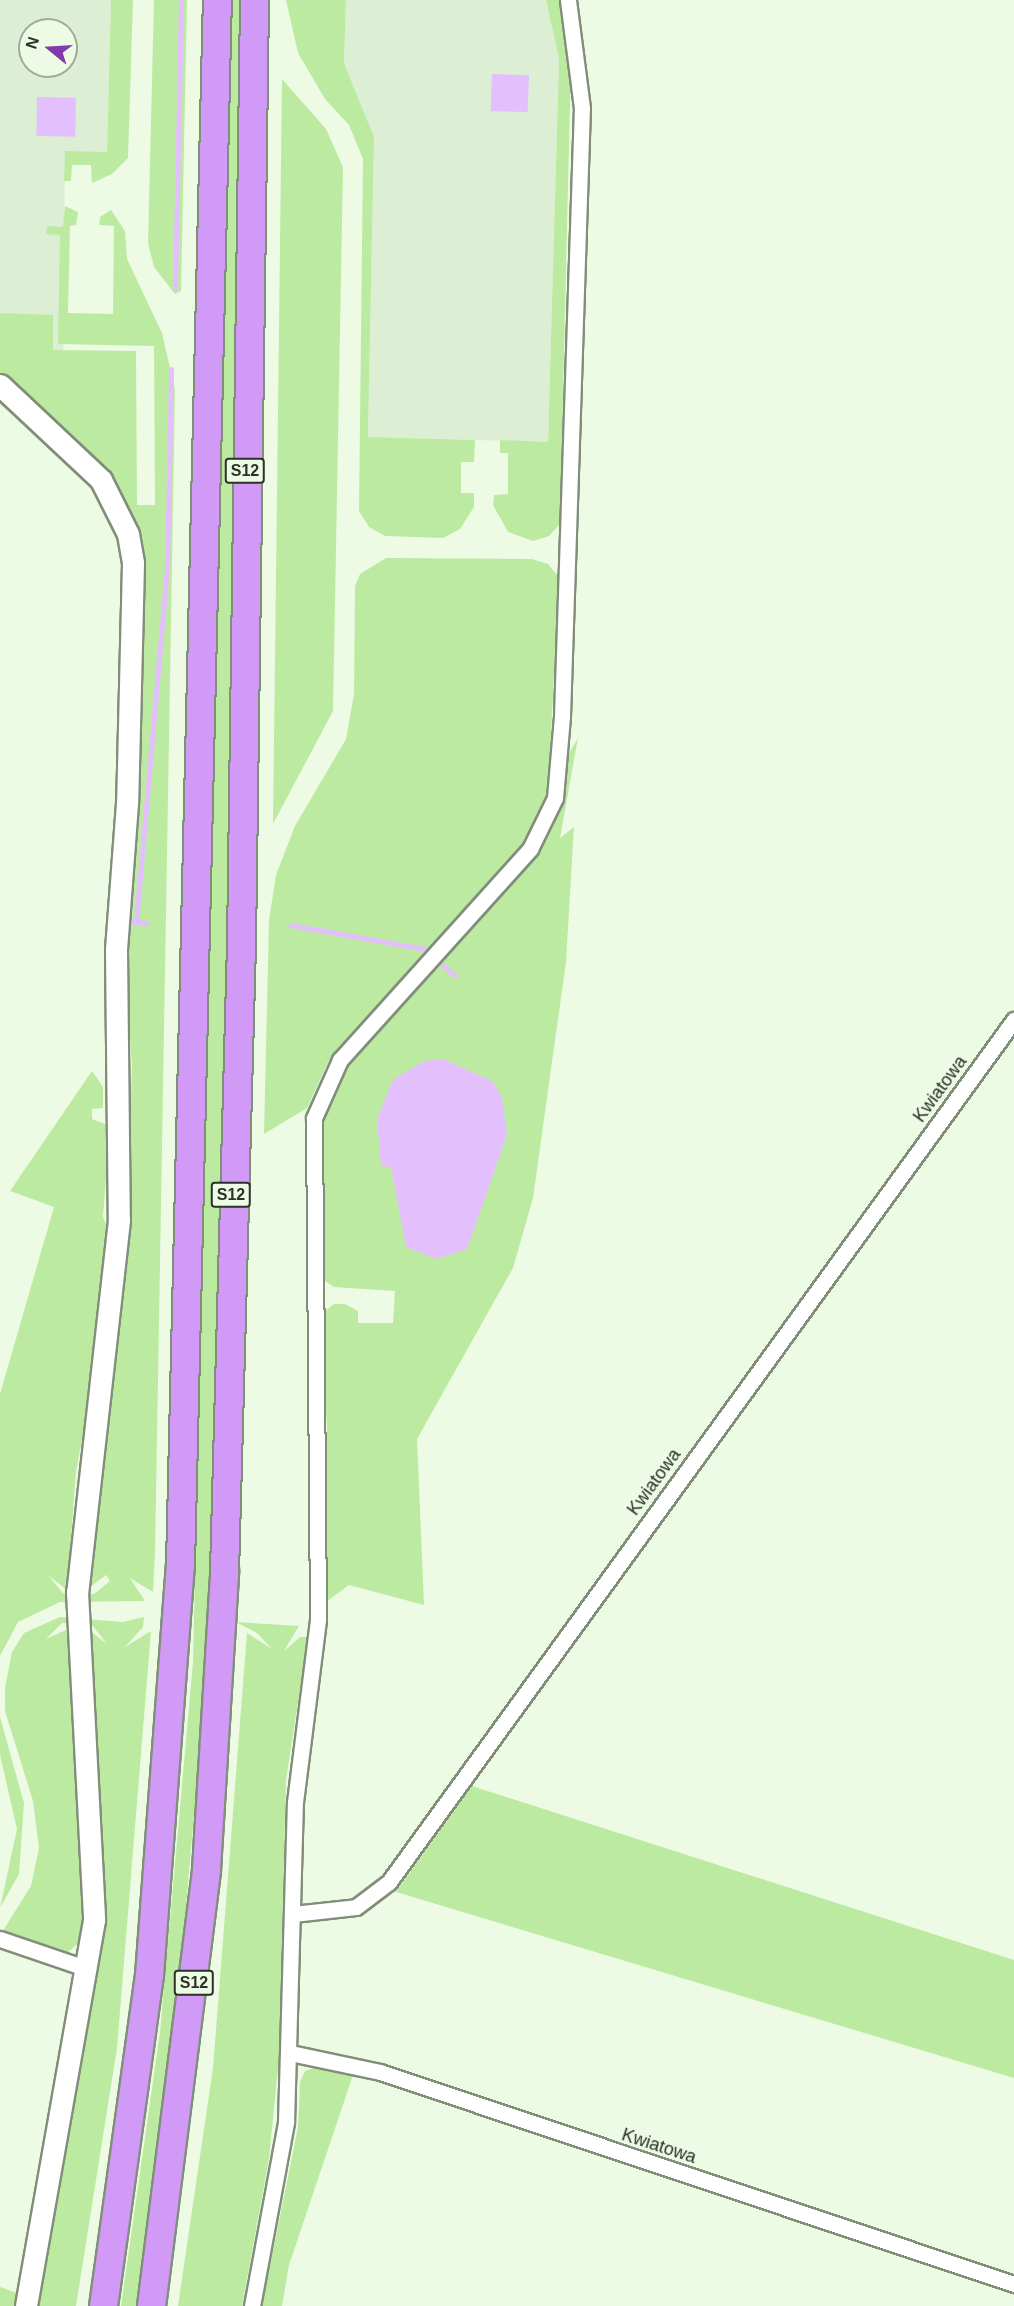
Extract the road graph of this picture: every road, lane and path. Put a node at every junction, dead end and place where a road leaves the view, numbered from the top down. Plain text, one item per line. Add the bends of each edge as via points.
1 (217, 0) edge
2 (254, 0) edge
3 (568, 0) edge
4 (0, 385) edge
5 (1014, 1020) edge
6 (293, 1914) junction
7 (0, 1939) edge
8 (88, 1969) junction
9 (290, 2052) junction
10 (1014, 2284) edge
11 (26, 2306) edge
12 (103, 2306) edge
13 (151, 2306) edge
14 (252, 2306) edge

1 - 12 highway, S12 via 180,1565 149,1975
2 - 13 highway, S12 via 241,943 224,1572 200,1928
3 - 6 street via 582,108 559,774 550,813 530,849 368,1025 319,1100 312,1157 318,1597 316,1644 295,1802
4 - 8 street via 101,480 129,534 133,563 127,803 116,950 118,1220 77,1593 94,1897
5 - 6 street, Kwiatowa via 389,1882 356,1907
6 - 9 street
7 - 8 street
8 - 11 street
9 - 10 street, Kwiatowa via 381,2072
9 - 14 street via 286,2122

